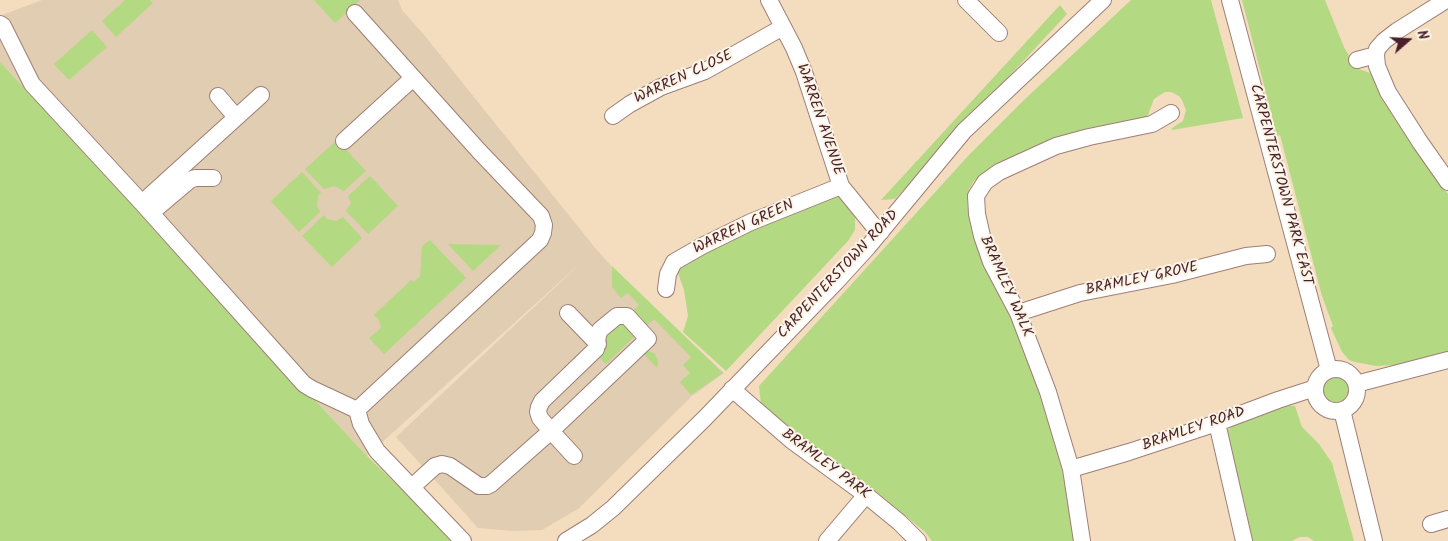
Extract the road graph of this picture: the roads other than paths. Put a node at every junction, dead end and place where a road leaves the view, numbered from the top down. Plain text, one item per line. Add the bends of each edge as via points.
1 (769, 0) edge
2 (966, 0) edge
3 (1103, 0) edge
4 (1230, 0) edge
5 (1446, 0) edge
6 (355, 14) dead end
7 (0, 24) edge
8 (783, 27) junction
9 (999, 33) dead end
10 (1376, 55) junction
11 (1357, 60) dead end
12 (413, 78) junction
13 (261, 94) dead end
14 (218, 96) dead end
15 (1171, 113) dead end
16 (613, 116) dead end
17 (236, 117) junction
18 (344, 141) dead end
19 (213, 178) dead end
20 (1448, 182) edge
21 (841, 186) junction
22 (147, 208) junction
23 (881, 232) junction
24 (1267, 254) dead end
25 (666, 289) dead end
26 (568, 313) dead end
27 (1018, 313) junction
28 (598, 344) junction
29 (1448, 360) edge
30 (1329, 370) junction
31 (1356, 384) junction
32 (1315, 388) junction
33 (732, 389) junction
34 (357, 410) junction
35 (1342, 410) junction
36 (1217, 423) junction
37 (551, 430) junction
38 (574, 456) dead end
39 (1071, 469) junction
40 (412, 487) junction
41 (866, 495) junction
42 (1448, 519) edge
43 (1431, 524) dead end
44 (463, 541) edge
45 (566, 541) edge
46 (827, 541) edge
47 (918, 541) edge
48 (1082, 541) edge
49 (1244, 541) edge
50 (1374, 541) edge

1 - 8 street, WARREN AVENUE
2 - 9 street
3 - 23 street, CARPENTERSTOWN ROAD via 964,131
4 - 30 street, CARPENTERSTOWN PARK EAST
5 - 10 street via 1397,30 1377,49
6 - 12 street
7 - 22 street via 32,84
8 - 16 street, WARREN CLOSE via 705,71 661,87
8 - 21 street, WARREN AVENUE via 804,72
10 - 11 street
10 - 20 street via 1388,92
12 - 18 street
12 - 34 street via 541,216 544,228 540,240
13 - 17 street
14 - 17 street
15 - 27 street, BRAMLEY WALK via 1152,124 1056,146 999,172 985,182 976,196 982,236 992,264
17 - 22 street
19 - 22 street via 190,180
21 - 23 street, WARREN AVENUE
21 - 25 street, WARREN GREEN via 751,222 674,262
22 - 34 street via 304,384
23 - 33 street, CARPENTERSTOWN ROAD
24 - 27 street, BRAMLEY GROVE via 1080,293
26 - 28 street
27 - 39 street, BRAMLEY WALK
28 - 37 street via 590,356 542,401 538,412
28 - 37 street via 600,330 622,315 627,316 648,339
29 - 31 street
30 - 31 street via 1349,373
30 - 32 street via 1320,377
31 - 35 street via 1356,397
32 - 35 street via 1323,406
32 - 36 street, BRAMLEY ROAD
33 - 41 street, BRAMLEY PARK via 790,440
33 - 45 street, CARPENTERSTOWN ROAD via 613,508
34 - 40 street via 361,424 378,451
35 - 50 street
36 - 39 street, BRAMLEY ROAD
36 - 49 street
37 - 38 street
37 - 40 street via 487,486 479,486 442,464 435,466
39 - 48 street, BRAMLEY WALK
40 - 44 street
41 - 46 street
41 - 47 street, BRAMLEY PARK
42 - 43 street

